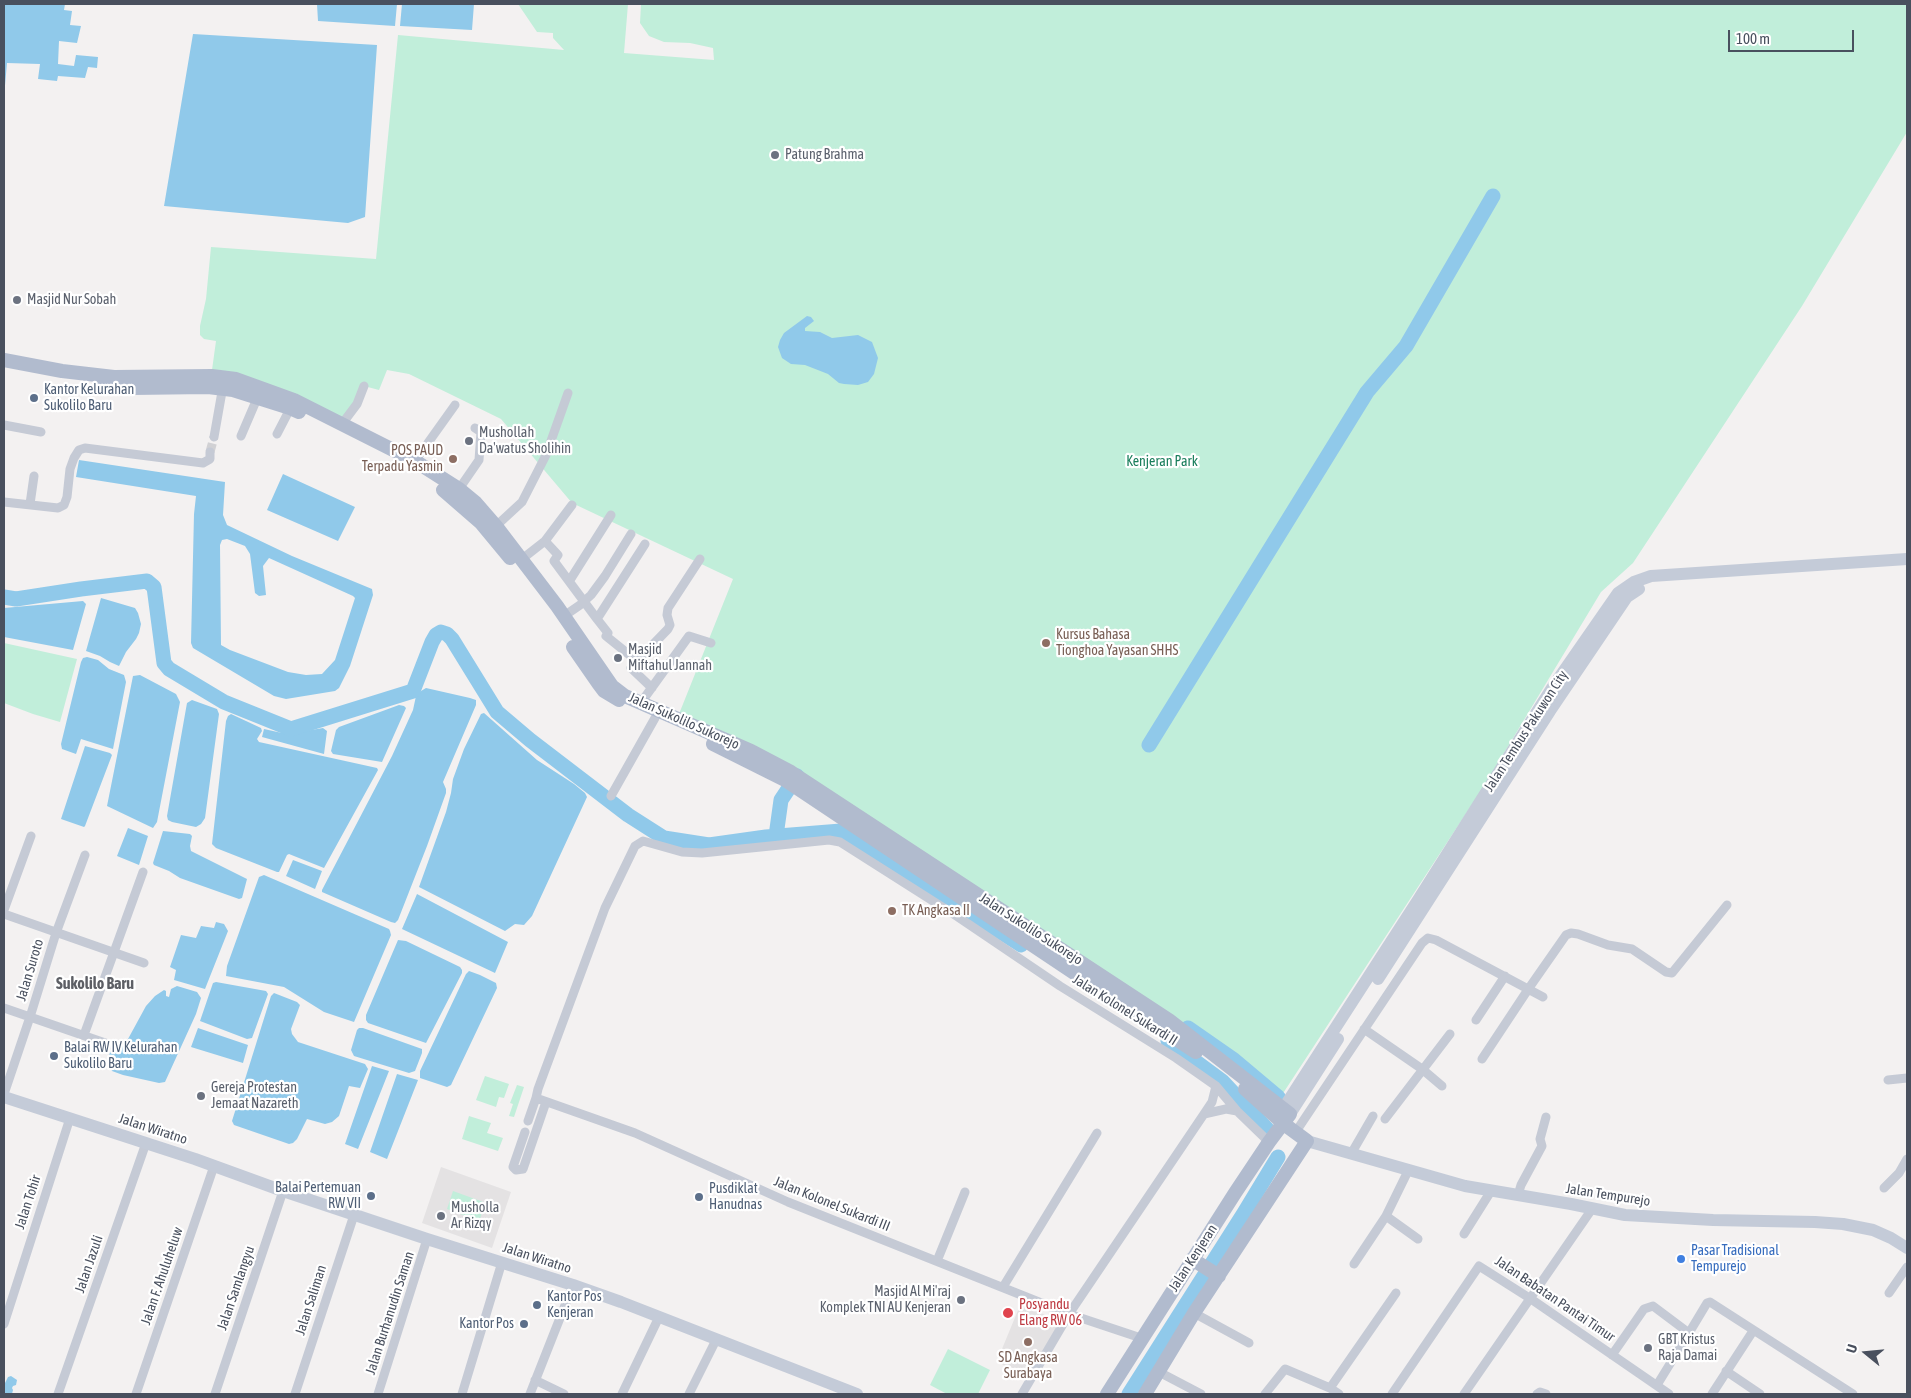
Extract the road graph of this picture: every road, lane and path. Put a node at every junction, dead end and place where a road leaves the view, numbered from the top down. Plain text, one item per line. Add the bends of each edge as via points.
1 (4, 360) edge
2 (4, 367) edge
3 (48, 373) junction
4 (224, 384) junction
5 (364, 386) dead end
6 (260, 392) junction
7 (568, 393) dead end
8 (292, 404) junction
9 (455, 405) dead end
10 (343, 424) junction
11 (4, 425) edge
12 (475, 428) dead end
13 (41, 432) dead end
14 (277, 434) dead end
15 (241, 436) dead end
16 (214, 437) tunnel mouth
17 (210, 452) dead end
18 (416, 460) junction
19 (34, 476) dead end
20 (460, 489) junction
21 (4, 502) edge
22 (30, 504) junction
23 (572, 505) dead end
24 (611, 515) dead end
25 (494, 522) junction
26 (630, 534) dead end
27 (545, 541) junction
28 (645, 544) dead end
29 (523, 558) junction
30 (700, 559) dead end
31 (1907, 559) edge
32 (1907, 568) edge
33 (570, 580) junction
34 (585, 601) junction
35 (567, 614) junction
36 (597, 619) junction
37 (711, 643) dead end
38 (637, 661) junction
39 (652, 688) junction
40 (624, 699) junction
41 (642, 701) junction
42 (655, 718) junction
43 (788, 776) junction
44 (611, 796) dead end
45 (31, 836) dead end
46 (85, 855) dead end
47 (142, 872) dead end
48 (1727, 905) dead end
49 (4, 910) edge
50 (4, 914) edge
51 (56, 933) junction
52 (114, 952) junction
53 (144, 963) dead end
54 (1505, 976) junction
55 (1529, 988) junction
56 (1543, 996) dead end
57 (4, 1008) edge
58 (30, 1018) junction
59 (1476, 1020) dead end
60 (1364, 1029) junction
61 (1450, 1034) dead end
62 (84, 1035) junction
63 (111, 1044) dead end
64 (1482, 1059) dead end
65 (1422, 1069) junction
66 (1907, 1078) edge
67 (1888, 1080) dead end
68 (1216, 1086) junction
69 (1442, 1086) dead end
70 (4, 1095) edge
71 (536, 1098) junction
72 (546, 1102) junction
73 (1237, 1111) junction
74 (1204, 1114) junction
75 (1283, 1116) junction
76 (1373, 1116) dead end
77 (1546, 1117) dead end
78 (70, 1118) junction
79 (1385, 1119) dead end
80 (528, 1121) dead end
81 (524, 1132) dead end
82 (1097, 1133) dead end
83 (1295, 1133) junction
84 (1307, 1141) junction
85 (1269, 1142) junction
86 (146, 1143) junction
87 (1351, 1154) junction
88 (1907, 1159) edge
89 (214, 1166) junction
90 (1408, 1171) junction
91 (1884, 1188) dead end
92 (283, 1191) junction
93 (1491, 1191) junction
94 (965, 1192) dead end
95 (1518, 1195) junction
96 (1592, 1209) junction
97 (354, 1215) junction
98 (1386, 1216) junction
99 (1464, 1234) dead end
100 (427, 1239) junction
101 (1418, 1239) dead end
102 (1907, 1248) edge
103 (1193, 1260) junction
104 (938, 1261) junction
105 (502, 1262) junction
106 (1354, 1264) dead end
107 (1907, 1267) edge
108 (1218, 1276) junction
109 (574, 1285) junction
110 (1003, 1288) junction
111 (1396, 1293) dead end
112 (1889, 1293) dead end
113 (1531, 1299) junction
114 (1194, 1313) junction
115 (1069, 1314) junction
116 (659, 1317) junction
117 (4, 1324) edge
118 (1753, 1331) junction
119 (1689, 1333) junction
120 (1141, 1338) junction
121 (716, 1340) junction
122 (1249, 1343) dead end
123 (1612, 1355) junction
124 (1726, 1371) junction
125 (1159, 1372) junction
126 (536, 1380) junction
127 (1657, 1385) junction
128 (1330, 1388) junction
129 (691, 1392) edge
130 (58, 1394) edge
131 (136, 1394) edge
132 (215, 1394) edge
133 (295, 1394) edge
134 (378, 1394) edge
135 (462, 1394) edge
136 (530, 1394) edge
137 (564, 1394) edge
138 (622, 1394) edge
139 (702, 1394) edge
140 (857, 1394) edge
141 (1022, 1394) edge
142 (1107, 1394) edge
143 (1145, 1394) edge
144 (1201, 1394) edge
145 (1264, 1394) edge
146 (1339, 1394) edge
147 (1392, 1394) edge
148 (1464, 1394) edge
149 (1537, 1394) edge
150 (1546, 1394) edge
151 (1669, 1394) edge
152 (1712, 1394) edge
153 (1760, 1394) edge
154 (1853, 1394) edge

1 - 3 main road, Jalan Sukolilo Sukorejo
2 - 3 main road, Jalan Sukolilo Sukorejo
3 - 4 main road, Jalan Sukolilo Sukorejo via 114,377 212,376
4 - 6 main road, Jalan Sukolilo Sukorejo via 236,379
4 - 16 street
5 - 10 street via 357,404
6 - 8 main road, Jalan Sukolilo Sukorejo
6 - 15 street
7 - 25 street via 546,455 522,502
8 - 10 main road, Jalan Sukolilo Sukorejo
8 - 14 street
9 - 18 street
10 - 18 main road, Jalan Sukolilo Sukorejo via 379,446
11 - 13 street
12 - 20 street via 481,432 479,460
17 - 22 street via 210,459 203,463 86,448 74,458 64,505 58,508
18 - 20 main road, Jalan Sukolilo Sukorejo
19 - 22 street
20 - 25 main road, Jalan Sukolilo Sukorejo
21 - 22 street
23 - 27 street
24 - 33 street
25 - 29 main road, Jalan Sukolilo Sukorejo
26 - 34 street via 605,576
27 - 29 street
27 - 33 street via 558,555 554,561
28 - 36 street
29 - 35 main road, Jalan Sukolilo Sukorejo
29 - 40 main road, Jalan Sukolilo Sukorejo via 543,600 598,683 604,691
30 - 38 street via 668,608 668,630
31 - 75 street, Jalan Tembus Pakuwon City via 1651,576 1618,593 1552,688
32 - 75 street, Jalan Tembus Pakuwon City via 1653,584 1627,597
33 - 34 street
34 - 35 street
34 - 36 street
35 - 40 main road, Jalan Sukolilo Sukorejo via 612,686
36 - 38 street via 608,633 606,636
37 - 39 street via 689,636
38 - 39 street via 631,668
39 - 41 street
40 - 41 main road, Jalan Sukolilo Sukorejo
40 - 42 main road, Jalan Sukolilo Sukorejo
41 - 43 main road, Jalan Sukolilo Sukorejo via 709,732
42 - 43 main road, Jalan Sukolilo Sukorejo
42 - 44 street
43 - 75 main road, Jalan Sukolilo Sukorejo via 1092,977 1169,1020
45 - 49 street
46 - 51 street, Jalan Suroto
47 - 52 street
48 - 55 street via 1672,973 1632,949 1571,933 1566,935
50 - 51 street
51 - 52 street
51 - 58 street, Jalan Suroto
52 - 53 street
52 - 62 street
54 - 55 street
54 - 59 street
54 - 60 street via 1428,938
55 - 56 street
55 - 64 street
57 - 58 street
58 - 62 street
58 - 70 street, Jalan Suroto
60 - 65 street
60 - 83 street
61 - 65 street
62 - 63 street
65 - 69 street
65 - 79 street
66 - 67 street
68 - 71 street, Jalan Kolonel Sukardi II via 840,842 829,840 702,854 647,842 640,843 630,854 605,908
68 - 73 street, Jalan Kolonel Sukardi II
68 - 74 street via 1212,1102
70 - 78 street, Jalan Wiratno
71 - 72 street, Jalan Kolonel Sukardi III
71 - 80 street
72 - 81 street via 523,1169 516,1170 513,1167
72 - 104 street, Jalan Kolonel Sukardi III via 635,1133 788,1202
73 - 74 street via 1226,1109
73 - 85 street, Jalan Kolonel Sukardi II
74 - 115 street
75 - 83 main road, Jalan Sukolilo Sukorejo
75 - 85 main road, Jalan Kenjeran
76 - 87 street
77 - 95 street via 1540,1139 1542,1146
78 - 86 street, Jalan Wiratno
78 - 117 street, Jalan Tohir
82 - 110 street
83 - 84 main road, Jalan Sukolilo Sukorejo
84 - 87 street, Jalan Tempurejo
84 - 108 main road
85 - 103 main road, Jalan Kenjeran
86 - 89 street, Jalan Wiratno
86 - 130 street, Jalan Jazuli
87 - 90 street, Jalan Tempurejo
88 - 91 street
89 - 92 street, Jalan Wiratno
89 - 131 street, Jalan F. Ahuluheluw
90 - 93 street, Jalan Tempurejo
90 - 98 street
92 - 97 street, Jalan Wiratno
92 - 132 street, Jalan Samlangyu
93 - 95 street, Jalan Tempurejo
93 - 99 street
94 - 104 street
95 - 96 street, Jalan Tempurejo
96 - 102 street, Jalan Tempurejo via 1674,1219 1843,1224 1873,1230
96 - 113 street
97 - 100 street, Jalan Wiratno
97 - 133 street, Jalan Saliman
98 - 101 street
98 - 106 street
100 - 105 street, Jalan Wiratno
100 - 134 street, Jalan Burhanudin Saman
103 - 108 main road
103 - 120 main road, Jalan Kenjeran
104 - 110 street, Jalan Kolonel Sukardi III
105 - 109 street, Jalan Wiratno
105 - 135 street
107 - 112 street
108 - 114 main road
109 - 116 street, Jalan Wiratno
109 - 126 street
110 - 115 street, Jalan Kolonel Sukardi III
111 - 128 street
113 - 123 street, Jalan Babatan Pantai Timur
113 - 147 street, Jalan Babatan Pantai Timur via 1478,1266
113 - 148 street
114 - 122 street
114 - 125 main road
115 - 120 street, Jalan Kolonel Sukardi III
115 - 141 street
116 - 121 street, Jalan Wiratno
116 - 138 street
118 - 119 street via 1710,1302
118 - 124 street
118 - 154 street
119 - 123 street via 1648,1306
119 - 127 street
120 - 142 main road, Jalan Kenjeran
121 - 129 street
121 - 140 street, Jalan Wiratno
123 - 127 street, Jalan Babatan Pantai Timur
124 - 152 street
124 - 153 street
125 - 143 main road
125 - 144 street
126 - 136 street
126 - 137 street
127 - 151 street, Jalan Babatan Pantai Timur
128 - 145 street via 1283,1370
128 - 146 street
129 - 139 street
149 - 150 street

